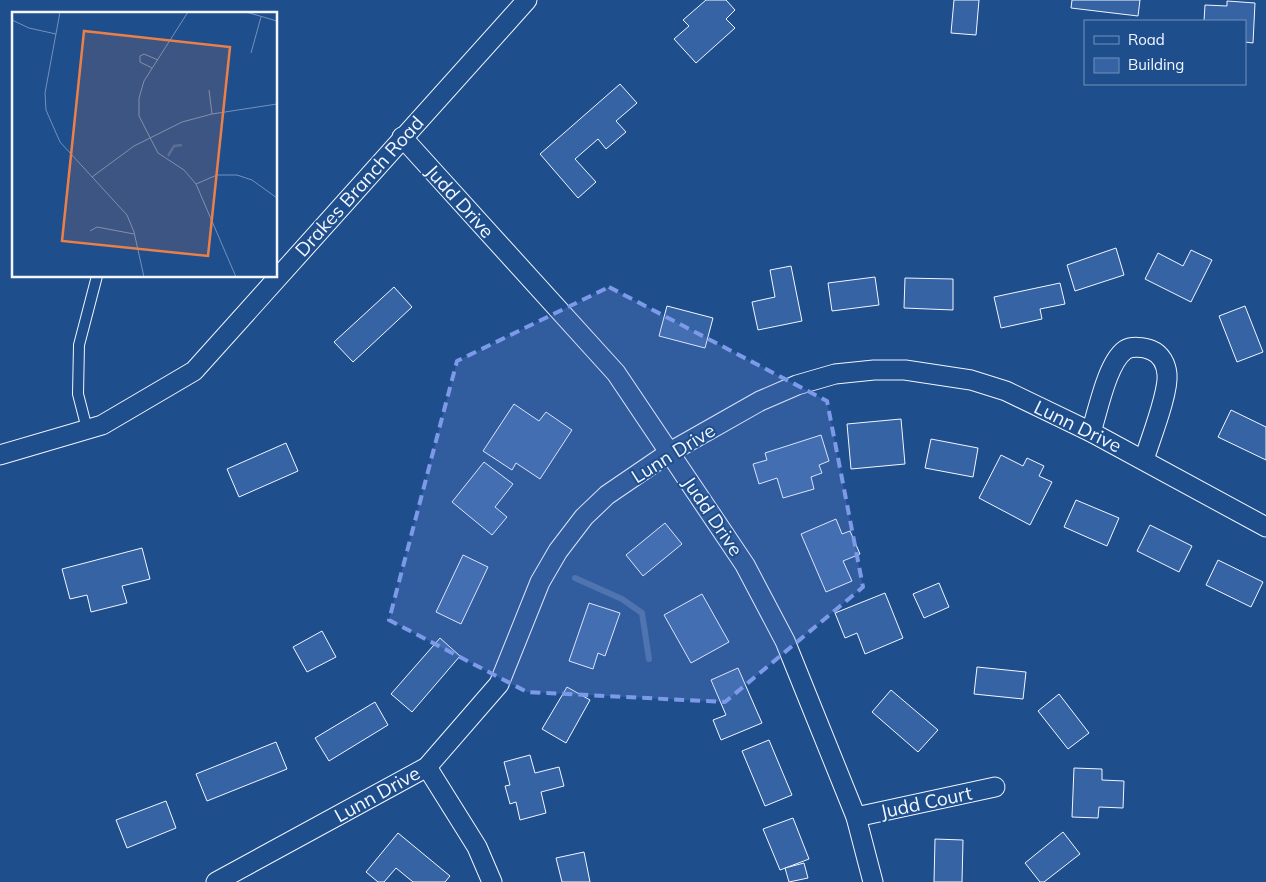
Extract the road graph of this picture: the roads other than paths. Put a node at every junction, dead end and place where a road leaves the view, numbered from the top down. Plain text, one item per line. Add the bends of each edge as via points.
1 (527, 0) edge
2 (402, 138) junction
3 (278, 277) edge
4 (96, 278) edge
5 (277, 278) edge
6 (87, 429) junction
7 (1091, 432) junction
8 (670, 452) junction
9 (0, 455) edge
10 (1144, 460) junction
11 (1266, 527) edge
12 (426, 767) junction
13 (995, 787) dead end
14 (856, 818) junction
15 (216, 882) edge
16 (492, 882) edge
17 (873, 882) edge

1 - 2 street, Drakes Branch Road
2 - 3 street, Drakes Branch Road
2 - 8 street, Judd Drive via 616,373
4 - 6 lane via 79,345 78,394
5 - 6 street, Drakes Branch Road via 194,371 102,425
6 - 9 street, Drakes Branch Road
7 - 8 street, Lunn Drive via 1006,391 971,380 913,370 874,370 835,374 797,385 760,401
7 - 10 street, Lunn Drive
7 - 10 street via 1120,355 1126,349 1153,351 1161,356 1168,377
8 - 12 street, Lunn Drive via 607,495 584,517 540,582 499,684
8 - 14 street, Judd Drive via 745,565 784,641
10 - 11 street, Lunn Drive
12 - 15 street, Lunn Drive
12 - 16 street via 477,847
13 - 14 street, Judd Court
14 - 17 street, Judd Drive

